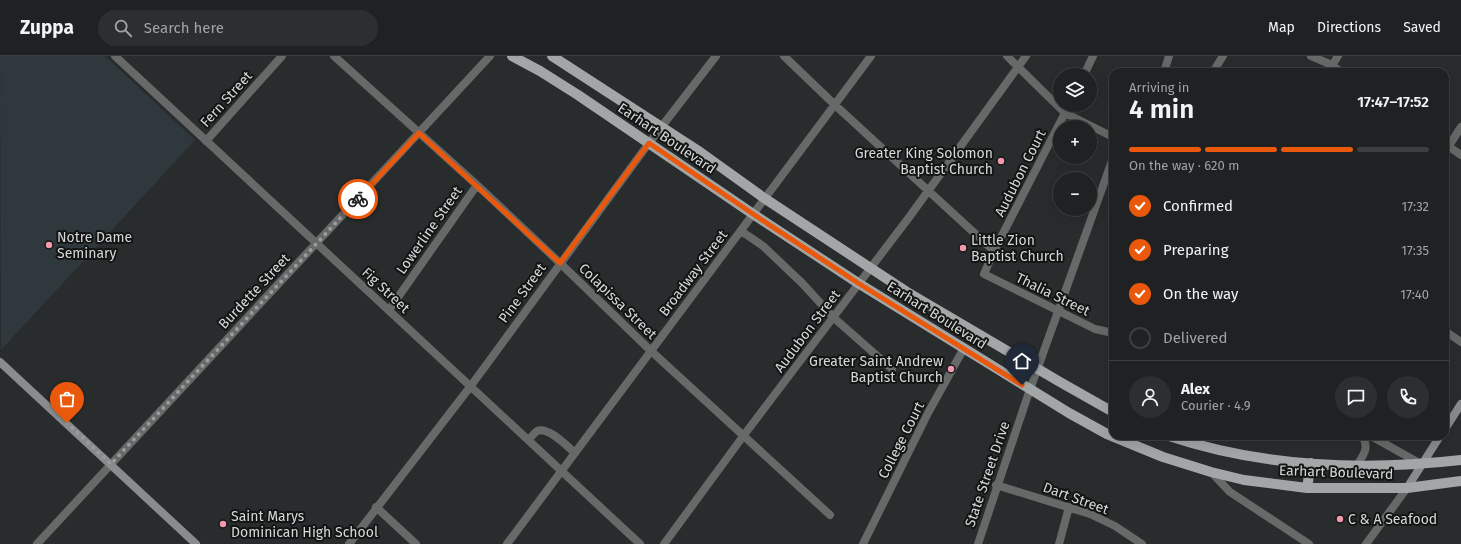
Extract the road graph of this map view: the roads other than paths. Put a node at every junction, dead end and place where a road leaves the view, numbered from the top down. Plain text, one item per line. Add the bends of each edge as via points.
1 (115, 56) edge
2 (282, 56) edge
3 (334, 56) edge
4 (490, 56) edge
5 (512, 56) edge
6 (716, 56) edge
7 (784, 56) edge
8 (871, 56) edge
9 (1007, 56) edge
10 (1026, 56) edge
11 (1093, 56) edge
12 (1169, 56) edge
13 (1224, 56) edge
14 (1311, 56) edge
15 (1338, 56) edge
16 (558, 57) edge
17 (1019, 67) junction
18 (1087, 68) edge
19 (1165, 68) edge
20 (1216, 68) edge
21 (1329, 68) edge
22 (1331, 68) edge
23 (835, 105) junction
24 (1065, 113) junction
25 (1461, 127) edge
26 (661, 128) junction
27 (419, 133) junction
28 (1109, 135) edge
29 (206, 141) junction
30 (649, 143) junction
31 (1449, 143) edge
32 (1449, 149) edge
33 (1461, 155) edge
34 (1109, 169) edge
35 (476, 185) junction
36 (928, 191) junction
37 (764, 198) junction
38 (753, 214) junction
39 (741, 231) junction
40 (317, 243) junction
41 (994, 251) junction
42 (560, 263) junction
43 (870, 268) junction
44 (984, 274) joint
45 (858, 283) junction
46 (389, 310) junction
47 (1058, 311) junction
48 (834, 318) junction
49 (1109, 332) edge
50 (1449, 334) edge
51 (1461, 342) edge
52 (964, 348) junction
53 (650, 350) junction
54 (0, 362) edge
55 (1038, 369) junction
56 (892, 370) dead end
57 (470, 387) junction
58 (1030, 390) junction
59 (1461, 404) edge
60 (1109, 410) edge
61 (1449, 423) edge
62 (744, 435) junction
63 (1109, 435) edge
64 (528, 440) junction
65 (1121, 440) edge
66 (1182, 440) edge
67 (1365, 440) edge
68 (1378, 440) edge
69 (1438, 440) edge
70 (574, 453) junction
71 (1461, 460) edge
72 (1311, 463) junction
73 (111, 464) junction
74 (1357, 465) junction
75 (1422, 465) junction
76 (561, 471) junction
77 (1211, 472) junction
78 (1461, 481) edge
79 (996, 486) junction
80 (1307, 488) junction
81 (1407, 488) junction
82 (376, 507) junction
83 (1069, 507) junction
84 (830, 515) dead end
85 (37, 544) edge
86 (196, 544) edge
87 (349, 544) edge
88 (416, 544) edge
89 (507, 544) edge
90 (640, 544) edge
91 (664, 544) edge
92 (863, 544) edge
93 (978, 544) edge
94 (1059, 544) edge
95 (1142, 544) edge
96 (1309, 544) edge
97 (1366, 544) edge

1 - 29 street, Fig Street
2 - 29 street, Fern Street
3 - 27 street, Colapissa Street
4 - 27 street, Burdette Street
5 - 30 main road, Earhart Boulevard via 578,95
6 - 26 street, Pine Street
7 - 23 street
8 - 23 street, Broadway Street
9 - 17 street
10 - 17 street, Audubon Street
11 - 18 street
12 - 19 street
13 - 20 street
14 - 21 street
15 - 22 street
16 - 26 main road, Earhart Boulevard
17 - 24 street
17 - 36 street, Audubon Street
23 - 36 street
23 - 37 street, Broadway Street
24 - 28 street
24 - 41 street, Audubon Court
25 - 31 street
26 - 30 street, Pine Street
26 - 37 main road, Earhart Boulevard via 700,152
27 - 35 street, Colapissa Street
27 - 40 street, Burdette Street
29 - 40 street, Fig Street
30 - 38 main road, Earhart Boulevard
30 - 42 street, Pine Street
32 - 33 street
34 - 47 street, State Street Drive
35 - 42 street, Colapissa Street
35 - 46 street, Lowerline Street
36 - 41 street
36 - 43 street, Audubon Street
37 - 38 street, Broadway Street
37 - 43 main road, Earhart Boulevard
38 - 39 street, Broadway Street
38 - 45 main road, Earhart Boulevard
39 - 48 street via 763,246
39 - 53 street, Broadway Street
40 - 46 street, Fig Street
40 - 73 street, Burdette Street
41 - 44 street, Audubon Court
42 - 53 street, Colapissa Street
42 - 57 street, Pine Street
43 - 45 street, Audubon Street
43 - 55 main road, Earhart Boulevard
44 - 47 street, Thalia Street
45 - 48 street, Audubon Street
45 - 52 main road, Earhart Boulevard
46 - 57 street, Fig Street
47 - 49 street, Thalia Street via 1095,329
47 - 55 street, State Street Drive
48 - 56 street
48 - 62 street, Audubon Street
50 - 51 street
52 - 58 main road, Earhart Boulevard
52 - 92 street, College Court via 928,413
53 - 62 street, Colapissa Street
53 - 70 street, Broadway Street
54 - 73 street
55 - 58 street, State Street Drive
55 - 60 main road, Earhart Boulevard
57 - 64 street, Fig Street
57 - 82 street, Pine Street
58 - 63 main road, Earhart Boulevard
58 - 79 street, State Street Drive
59 - 61 street
62 - 84 street, Colapissa Street
62 - 91 street, Audubon Street
64 - 70 street via 536,431 542,430 551,433
64 - 76 street, Fig Street
65 - 77 main road, Earhart Boulevard via 1163,458
66 - 72 main road, Earhart Boulevard via 1211,449 1265,459
67 - 74 street via 1365,451
68 - 75 street
69 - 75 street
70 - 76 street, Broadway Street
71 - 75 main road, Earhart Boulevard
72 - 74 main road, Earhart Boulevard
72 - 80 main road
73 - 85 street, Burdette Street
73 - 86 street
74 - 75 main road, Earhart Boulevard
75 - 81 street
76 - 89 street, Broadway Street
76 - 90 street, Fig Street
77 - 80 main road, Earhart Boulevard via 1244,480
77 - 96 street via 1230,492
78 - 81 main road, Earhart Boulevard
79 - 83 street, Dart Street
79 - 93 street, State Street Drive
80 - 81 main road, Earhart Boulevard
81 - 97 street
82 - 87 street, Pine Street
82 - 88 street
83 - 94 street
83 - 95 street, Dart Street via 1115,526

